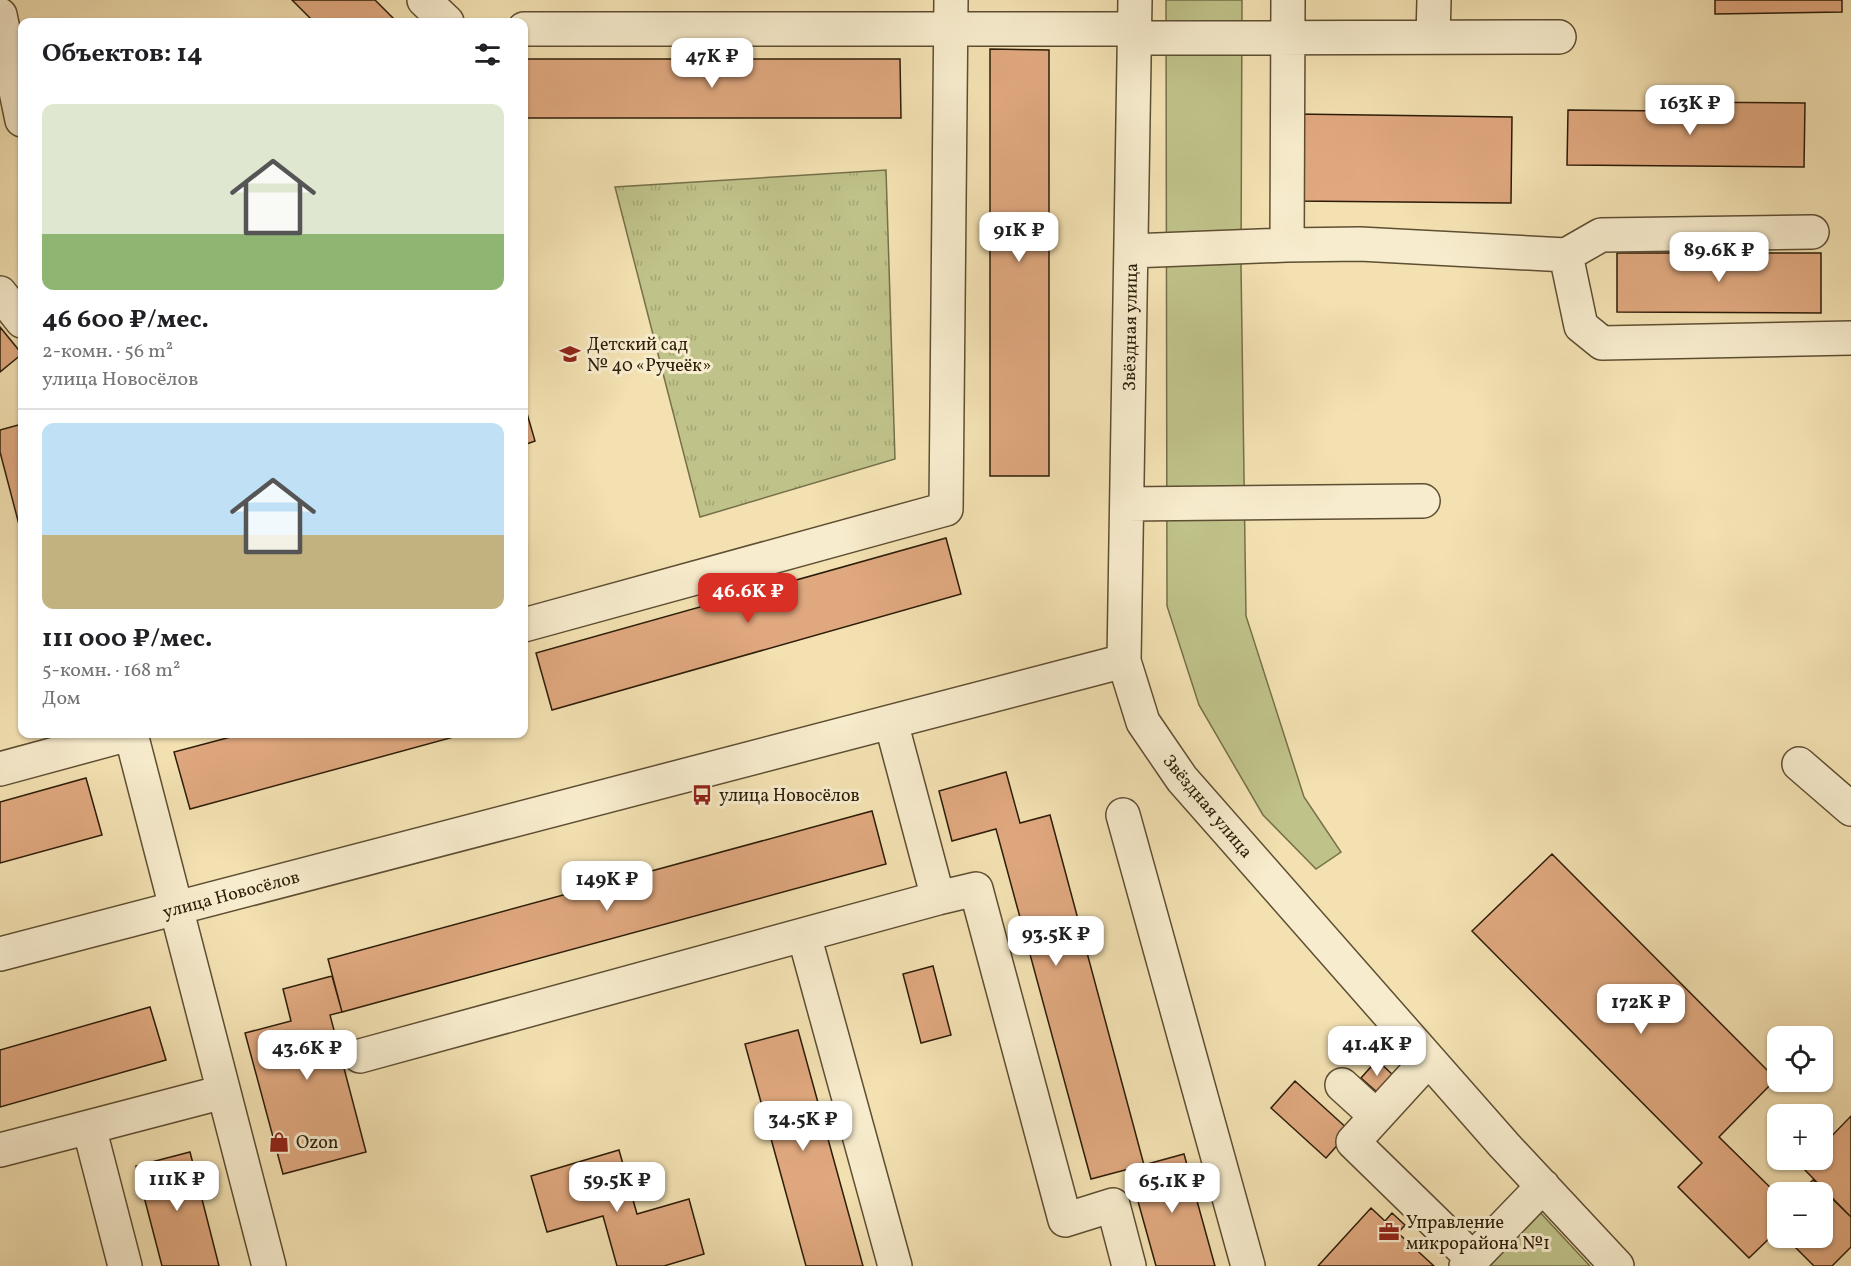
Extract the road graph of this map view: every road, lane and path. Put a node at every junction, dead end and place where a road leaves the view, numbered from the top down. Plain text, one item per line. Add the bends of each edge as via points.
1 (424, 0) edge
2 (1288, 0) edge
3 (1434, 0) edge
4 (0, 15) edge
5 (950, 15) edge
6 (443, 18) edge
7 (1135, 22) edge
8 (528, 29) edge
9 (1433, 37) junction
10 (1559, 37) dead end
11 (1288, 38) junction
12 (18, 101) edge
13 (1812, 232) dead end
14 (1287, 245) junction
15 (1131, 251) junction
16 (1566, 255) junction
17 (0, 292) edge
18 (18, 316) edge
19 (1851, 338) edge
20 (1423, 501) dead end
21 (1127, 504) junction
22 (528, 624) edge
23 (1124, 661) junction
24 (891, 722) junction
25 (115, 738) edge
26 (131, 738) edge
27 (1799, 764) dead end
28 (0, 769) edge
29 (1851, 809) edge
30 (1123, 815) dead end
31 (938, 898) junction
32 (177, 908) junction
33 (804, 935) junction
34 (0, 954) edge
35 (360, 1056) dead end
36 (1428, 1060) junction
37 (1342, 1085) dead end
38 (223, 1092) junction
39 (1376, 1116) junction
40 (89, 1126) junction
41 (0, 1150) edge
42 (1543, 1186) junction
43 (1469, 1262) edge
44 (125, 1266) edge
45 (269, 1266) edge
46 (895, 1266) edge
47 (1129, 1266) edge
48 (1248, 1266) edge
49 (1617, 1266) edge

1 - 6 street
2 - 11 street
3 - 9 street
4 - 12 street
5 - 7 street
5 - 8 street
5 - 22 street via 946,509
7 - 11 street
7 - 15 street, Звёздная улица
9 - 10 street
9 - 11 street
11 - 14 street
13 - 16 street via 1601,236
14 - 15 street
14 - 16 street via 1360,244
15 - 21 street, Звёздная улица
16 - 19 street via 1581,326 1602,343
17 - 18 street
20 - 21 street
21 - 23 street, Звёздная улица
23 - 24 street, улица Новосёлов
23 - 36 street, Звёздная улица via 1143,722 1182,778
24 - 31 street
24 - 32 street, улица Новосёлов
25 - 28 street
26 - 32 street
27 - 29 street
30 - 48 street
31 - 33 street
31 - 47 street via 976,890 1065,1220 1113,1205
32 - 34 street, улица Новосёлов
32 - 38 street
33 - 35 street
33 - 46 street
36 - 39 street
36 - 42 street, Звёздная улица
37 - 39 street
38 - 40 street
38 - 45 street
39 - 43 street via 1353,1142
40 - 41 street
40 - 44 street
42 - 43 street
42 - 49 street, Звёздная улица

